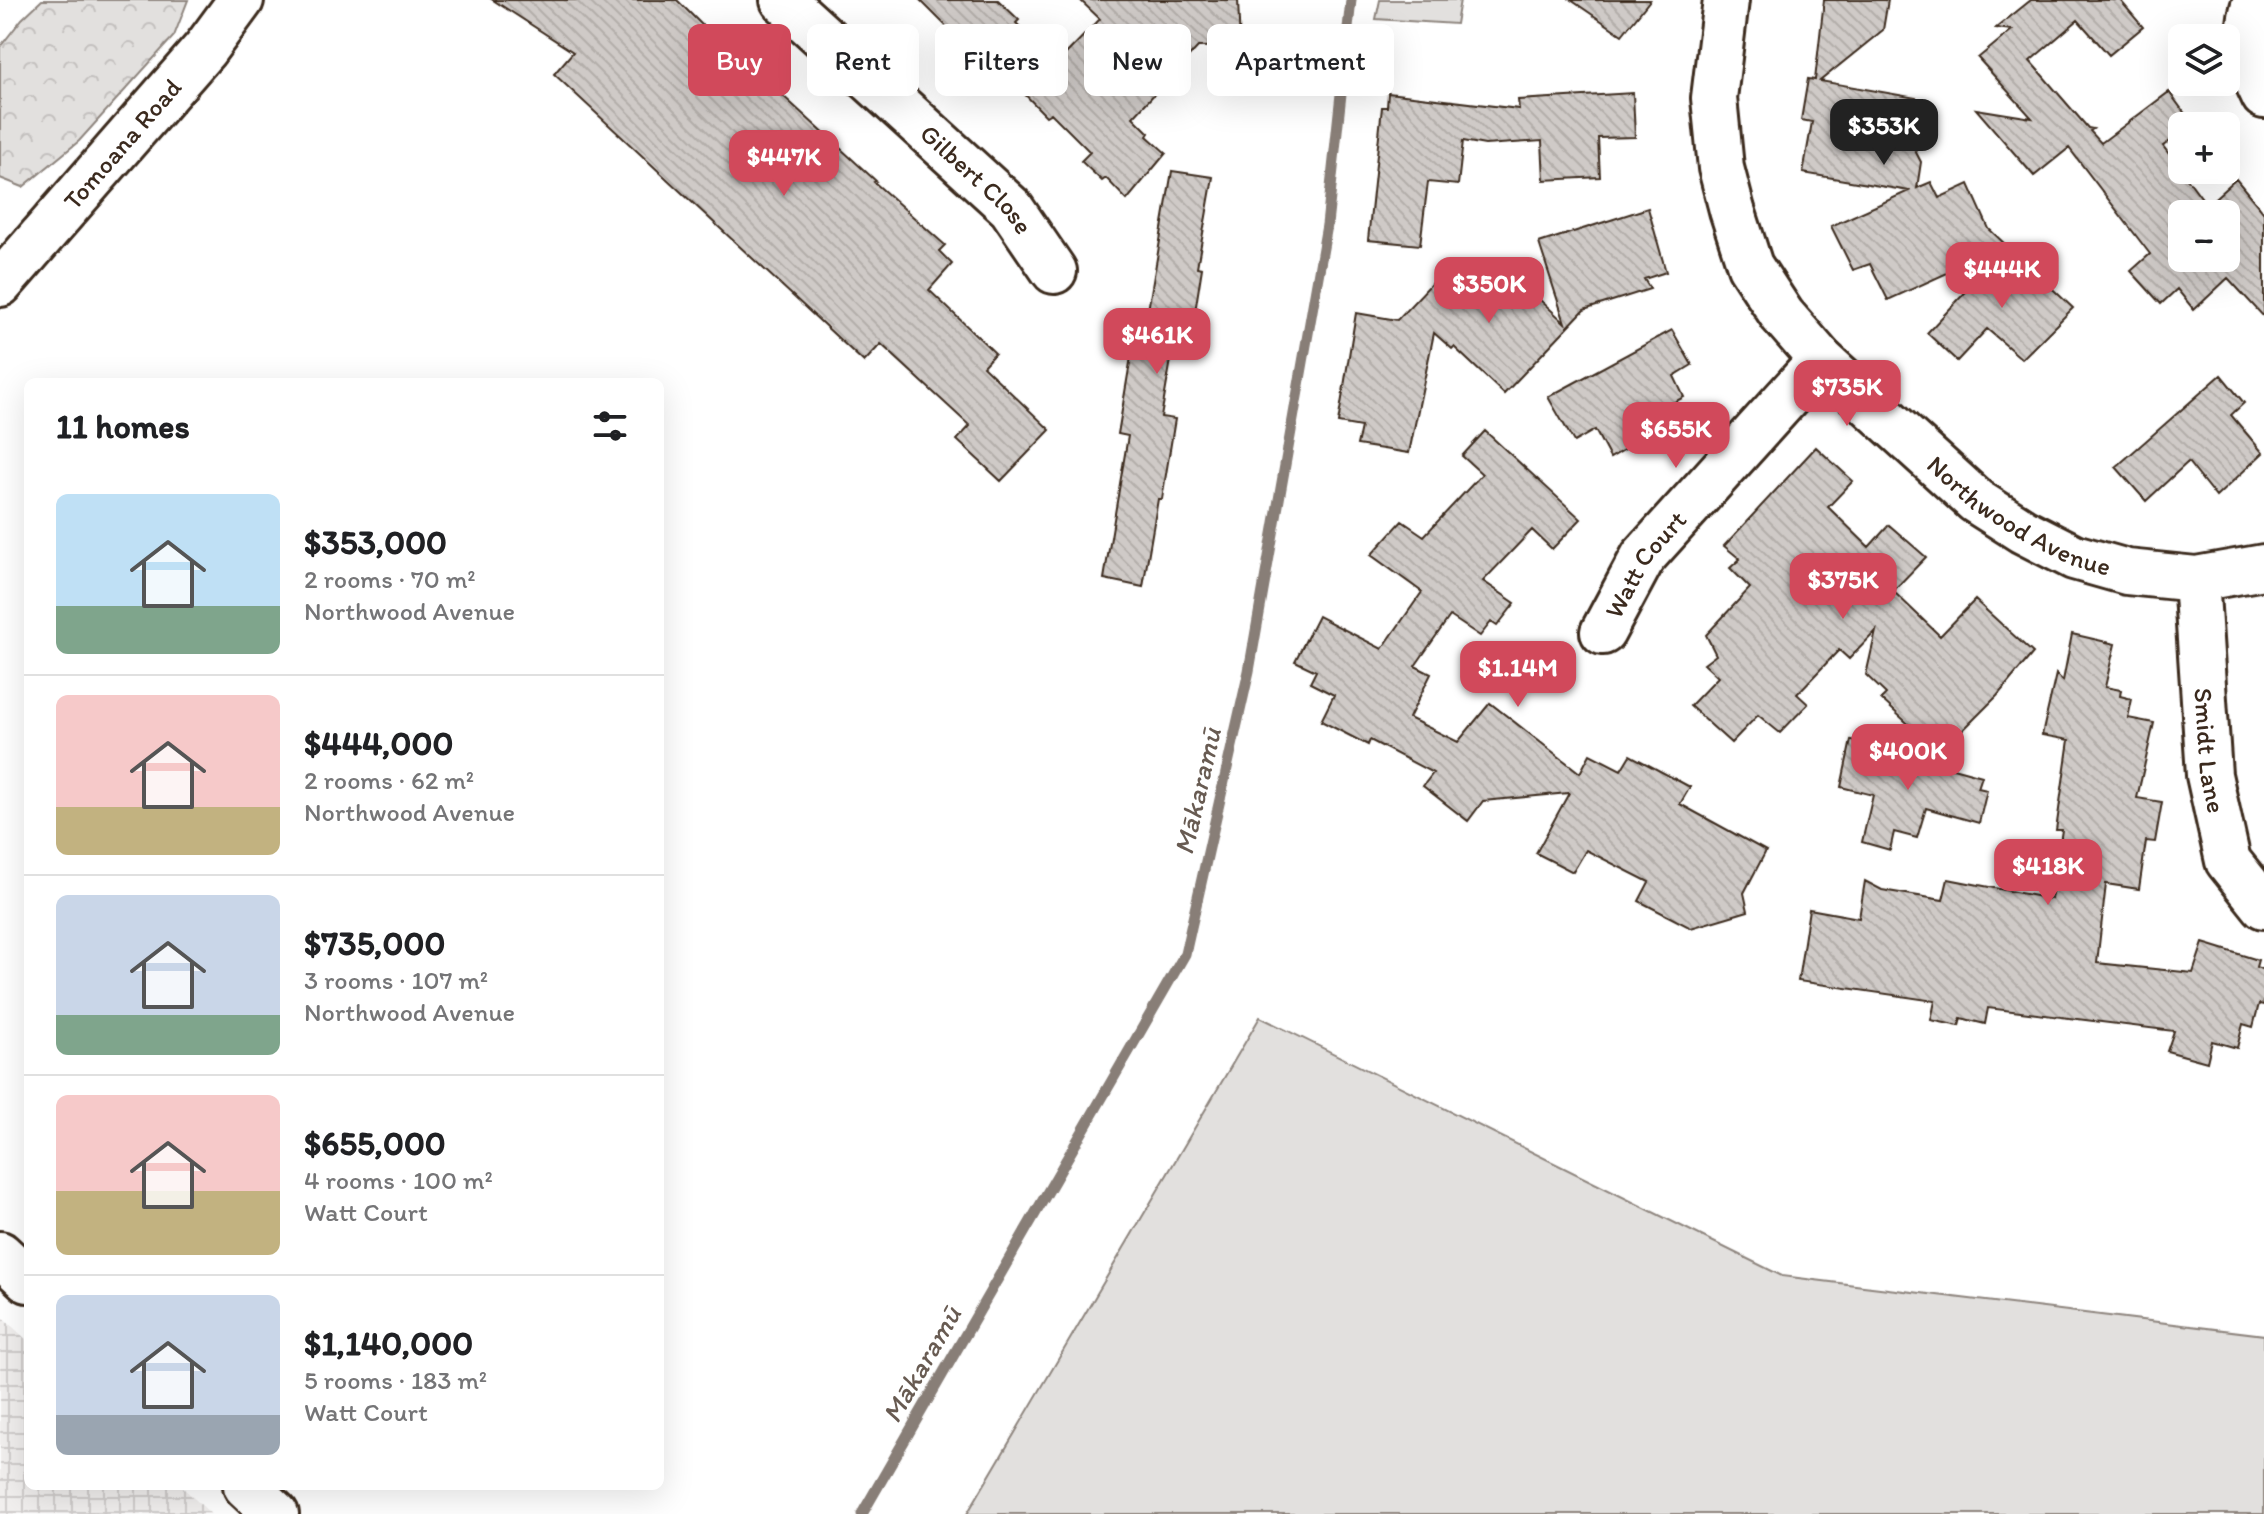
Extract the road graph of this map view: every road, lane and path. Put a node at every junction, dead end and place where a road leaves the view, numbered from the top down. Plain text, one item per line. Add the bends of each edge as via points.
1 (241, 0) edge
2 (783, 0) edge
3 (1726, 0) edge
4 (2256, 0) edge
5 (2264, 96) edge
6 (1054, 271) dead end
7 (0, 284) edge
8 (1821, 360) junction
9 (2264, 567) edge
10 (2196, 579) junction
11 (1603, 632) dead end
12 (2264, 906) edge
13 (0, 1254) edge
14 (24, 1276) edge
15 (250, 1490) edge
16 (276, 1514) edge

1 - 7 street, Tomoana Road via 205,49
2 - 6 street, Gilbert Close via 1011,208
3 - 8 street, Northwood Avenue via 1714,98 1721,168 1732,210 1750,266
4 - 5 street via 2249,47
8 - 10 street, Northwood Avenue via 1976,501 2023,531 2074,557
8 - 11 street, Watt Court via 1643,557
9 - 10 street, Northwood Avenue
10 - 12 street, Smidt Lane via 2209,775 2228,861
13 - 14 street
15 - 16 street

